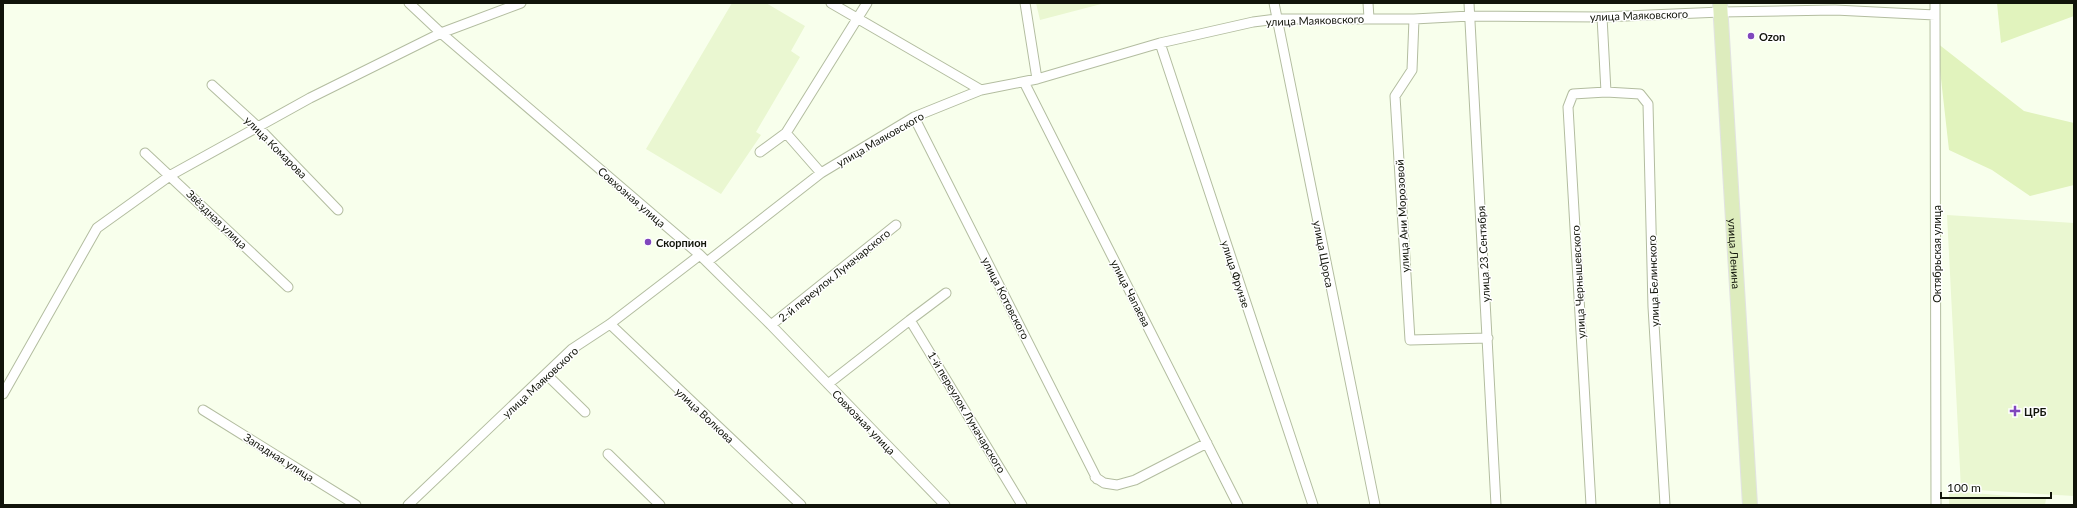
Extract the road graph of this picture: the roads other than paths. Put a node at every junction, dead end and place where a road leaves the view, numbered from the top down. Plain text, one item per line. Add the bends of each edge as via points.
1 (408, 3) edge
2 (521, 3) edge
3 (831, 3) edge
4 (867, 3) edge
5 (1025, 3) edge
6 (1274, 3) edge
7 (1368, 3) edge
8 (1469, 3) edge
9 (1935, 3) edge
10 (1835, 7) edge
11 (1721, 8) edge
12 (1935, 15) junction
13 (1470, 16) junction
14 (1602, 17) junction
15 (857, 18) junction
16 (1369, 18) junction
17 (1277, 19) junction
18 (1414, 19) junction
19 (441, 33) junction
20 (1160, 43) junction
21 (1037, 79) junction
22 (1024, 82) junction
23 (212, 85) dead end
24 (981, 90) junction
25 (1606, 92) junction
26 (914, 117) junction
27 (258, 127) junction
28 (786, 133) junction
29 (760, 152) dead end
30 (145, 153) dead end
31 (821, 173) junction
32 (171, 175) junction
33 (338, 210) dead end
34 (896, 225) dead end
35 (700, 255) junction
36 (707, 262) junction
37 (288, 287) dead end
38 (946, 293) dead end
39 (910, 320) junction
40 (610, 324) junction
41 (771, 325) junction
42 (1488, 338) junction
43 (546, 374) junction
44 (828, 384) junction
45 (3, 394) edge
46 (202, 410) dead end
47 (585, 412) dead end
48 (1207, 443) junction
49 (608, 454) dead end
50 (356, 505) edge
51 (408, 505) edge
52 (660, 505) edge
53 (801, 505) edge
54 (945, 505) edge
55 (1022, 505) edge
56 (1238, 505) edge
57 (1313, 505) edge
58 (1374, 505) edge
59 (1496, 505) edge
60 (1591, 505) edge
61 (1665, 505) edge
62 (1750, 505) edge
63 (1936, 505) edge

1 - 19 street, Совхозная улица
2 - 19 street
3 - 15 street
4 - 15 street
5 - 21 street
6 - 17 street, улица Щорса
7 - 16 street
8 - 13 street, улица 23 Сентября
9 - 12 street, Октябрьская улица
10 - 11 street, улица Маяковского
10 - 12 street, улица Маяковского
11 - 14 street, улица Маяковского
11 - 62 main road, улица Ленина
12 - 63 street, Октябрьская улица
13 - 14 street, улица Маяковского
13 - 18 street, улица Маяковского
13 - 42 street, улица 23 Сентября
14 - 25 street
15 - 24 street
15 - 28 street
16 - 17 street, улица Маяковского
16 - 18 street, улица Маяковского
17 - 20 street, улица Маяковского
17 - 58 street, улица Щорса
18 - 42 street, улица Ани Морозовой via 1412,70 1395,96 1410,340
19 - 27 street via 310,98
19 - 35 street, Совхозная улица
20 - 21 street, улица Маяковского
20 - 57 street, улица Фрунзе
21 - 22 street, улица Маяковского
22 - 24 street, улица Маяковского
22 - 48 street, улица Чапаева
23 - 27 street, улица Комарова
24 - 26 street, улица Маяковского
25 - 60 street, улица Чернышевского via 1573,94 1568,107
25 - 61 street, улица Белинского via 1640,94 1648,104 1653,307
26 - 31 street, улица Маяковского
26 - 48 street, улица Котовского via 1096,478 1104,483 1117,485 1135,480
27 - 32 street
27 - 33 street, улица Комарова
28 - 29 street
28 - 31 street
30 - 32 street, Звёздная улица
31 - 36 street, улица Маяковского
32 - 37 street, Звёздная улица
32 - 45 street via 97,228
34 - 41 street, 2-й переулок Луначарского
35 - 36 street, Совхозная улица
35 - 40 street, улица Маяковского
36 - 41 street, Совхозная улица
38 - 39 street
39 - 44 street
39 - 55 street, 1-й переулок Луначарского
40 - 43 street, улица Маяковского via 572,349
40 - 53 street, улица Волкова
41 - 44 street, Совхозная улица
42 - 59 street, улица 23 Сентября
43 - 47 street
43 - 51 street, улица Маяковского
44 - 54 street, Совхозная улица
46 - 50 street, Западная улица
48 - 56 street, улица Чапаева
49 - 52 street

